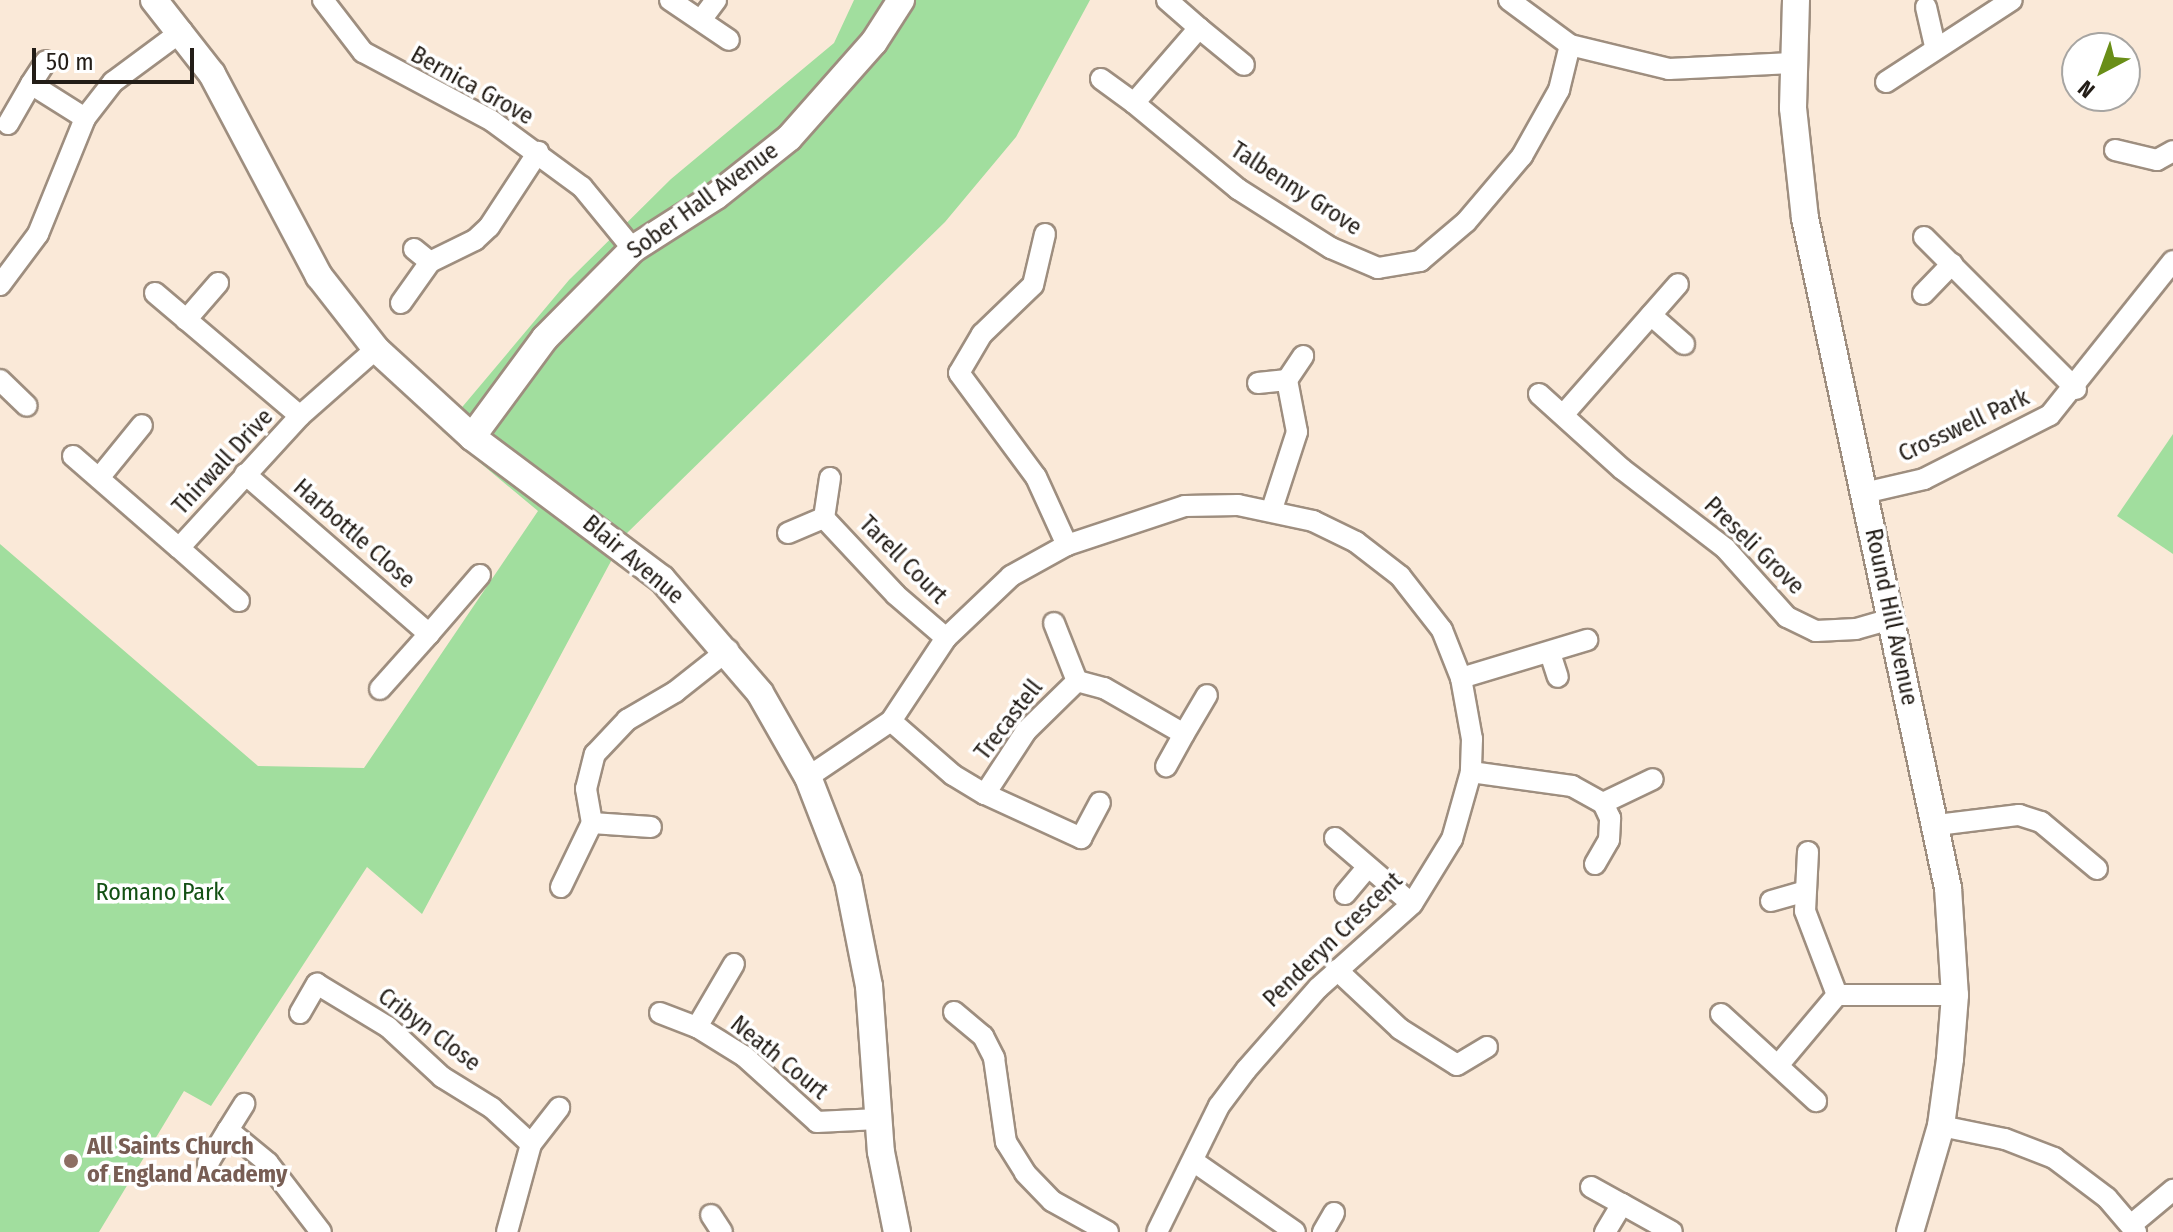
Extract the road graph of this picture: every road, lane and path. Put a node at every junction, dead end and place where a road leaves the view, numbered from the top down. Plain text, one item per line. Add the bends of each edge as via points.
1 (154, 0) edge
2 (323, 0) edge
3 (670, 0) edge
4 (716, 0) edge
5 (901, 0) edge
6 (1167, 0) edge
7 (1509, 0) edge
8 (1796, 0) edge
9 (2012, 0) edge
10 (1926, 7) dead end
11 (701, 20) junction
12 (1199, 28) junction
13 (182, 31) junction
14 (729, 40) dead end
15 (1570, 45) junction
16 (1935, 46) junction
17 (46, 61) dead end
18 (1792, 63) junction
19 (1244, 65) dead end
20 (1101, 79) dead end
21 (1886, 82) dead end
22 (31, 84) junction
23 (1134, 103) junction
24 (85, 118) junction
25 (8, 124) dead end
26 (2115, 150) dead end
27 (2173, 151) edge
28 (538, 152) junction
29 (1045, 234) dead end
30 (1924, 237) dead end
31 (414, 249) dead end
32 (633, 249) junction
33 (2173, 261) edge
34 (430, 262) junction
35 (1952, 264) junction
36 (218, 283) dead end
37 (1678, 284) dead end
38 (0, 285) edge
39 (155, 293) dead end
40 (1923, 294) dead end
41 (401, 303) dead end
42 (1651, 315) junction
43 (186, 320) junction
44 (1684, 344) dead end
45 (376, 349) junction
46 (1303, 356) dead end
47 (0, 380) edge
48 (1287, 380) junction
49 (1258, 383) dead end
50 (2076, 389) junction
51 (1539, 394) dead end
52 (27, 406) dead end
53 (1563, 415) junction
54 (300, 416) junction
55 (142, 425) dead end
56 (472, 437) junction
57 (73, 456) dead end
58 (245, 474) junction
59 (99, 478) junction
60 (830, 478) dead end
61 (1864, 493) junction
62 (1272, 509) junction
63 (824, 518) junction
64 (788, 533) dead end
65 (1067, 545) junction
66 (179, 548) junction
67 (480, 575) dead end
68 (239, 601) dead end
69 (1891, 619) junction
70 (1054, 623) dead end
71 (429, 634) junction
72 (946, 638) junction
73 (1587, 640) dead end
74 (728, 650) junction
75 (1550, 653) junction
76 (1558, 677) dead end
77 (1461, 678) junction
78 (1077, 681) junction
79 (380, 689) dead end
80 (1207, 695) dead end
81 (891, 721) junction
82 (1184, 734) junction
83 (1166, 766) dead end
84 (1471, 772) junction
85 (808, 777) junction
86 (1653, 779) dead end
87 (985, 794) junction
88 (1100, 803) dead end
89 (1603, 803) junction
90 (592, 823) junction
91 (1937, 825) junction
92 (651, 827) dead end
93 (1335, 838) dead end
94 (1808, 852) dead end
95 (1595, 864) dead end
96 (1367, 868) junction
97 (2097, 869) dead end
98 (561, 887) dead end
99 (1806, 891) junction
100 (1345, 894) dead end
101 (1771, 901) dead end
102 (1412, 904) junction
103 (734, 964) dead end
104 (1337, 970) junction
105 (1837, 995) junction
106 (1955, 995) junction
107 (954, 1012) dead end
108 (300, 1013) dead end
109 (660, 1013) dead end
110 (1721, 1014) dead end
111 (697, 1027) junction
112 (1487, 1047) dead end
113 (1780, 1063) junction
114 (1816, 1101) dead end
115 (244, 1104) dead end
116 (559, 1108) dead end
117 (878, 1119) junction
118 (1941, 1126) junction
119 (228, 1130) junction
120 (531, 1144) junction
121 (1193, 1161) junction
122 (208, 1163) dead end
123 (1591, 1187) dead end
124 (2173, 1190) edge
125 (1622, 1204) junction
126 (1334, 1213) dead end
127 (2134, 1229) edge
128 (321, 1232) edge
129 (507, 1232) edge
130 (897, 1232) edge
131 (1108, 1232) edge
132 (1157, 1232) edge
133 (1295, 1232) edge
134 (1323, 1232) edge
135 (1605, 1232) edge
136 (1672, 1232) edge
137 (1910, 1232) edge

1 - 13 street, Blair Avenue
2 - 28 street, Bernica Grove via 363,52
3 - 11 street
4 - 11 street
5 - 32 street, Sober Hall Avenue via 874,42 789,138 716,196
6 - 12 street
7 - 15 street
8 - 18 street, Round Hill Avenue
9 - 16 street
10 - 16 street
11 - 14 street
12 - 19 street
12 - 23 street
13 - 24 street via 113,82
13 - 45 street, Blair Avenue via 224,95 319,276
15 - 18 street via 1669,69
15 - 23 street, Talbenny Grove via 1559,90 1522,156 1466,222 1420,261 1378,268 1331,248 1238,189
16 - 21 street
17 - 22 street
18 - 61 street, Round Hill Avenue via 1805,218
20 - 23 street, Talbenny Grove
22 - 24 street
22 - 25 street
24 - 38 street via 38,234
26 - 27 street via 2157,160
28 - 32 street, Bernica Grove via 582,187
28 - 34 street via 489,227
29 - 65 street via 1033,285 982,334 959,373 1036,477
30 - 35 street, Crosswell Park
31 - 34 street
32 - 56 street, Sober Hall Avenue via 545,338
33 - 50 street, Crosswell Park
34 - 41 street
35 - 40 street
35 - 50 street, Crosswell Park
36 - 43 street
37 - 42 street
39 - 43 street
42 - 44 street
42 - 53 street
43 - 54 street
45 - 54 street, Thirwall Drive
45 - 56 street, Blair Avenue
46 - 48 street
47 - 52 street
48 - 49 street
48 - 62 street via 1297,432
50 - 61 street, Crosswell Park via 2050,415 1964,461 1924,479
51 - 53 street, Preseli Grove
53 - 69 street, Preseli Grove via 1725,548 1787,617 1816,631 1856,629
54 - 58 street, Thirwall Drive
55 - 59 street
56 - 74 street, Blair Avenue via 662,579
57 - 59 street, Thirwall Drive
58 - 66 street, Thirwall Drive
58 - 71 street, Harbottle Close
59 - 66 street, Thirwall Drive
60 - 63 street, Tarell Court
61 - 69 street, Round Hill Avenue
62 - 65 street, Penderyn Crescent via 1185,506
62 - 77 street, Penderyn Crescent via 1356,542 1400,576 1442,630
63 - 64 street, Tarell Court
63 - 72 street, Tarell Court via 896,595
65 - 72 street, Penderyn Crescent via 1011,576
66 - 68 street
67 - 71 street
69 - 91 street, Round Hill Avenue
70 - 78 street, Trecastell
71 - 79 street
72 - 81 street, Penderyn Crescent
73 - 75 street
74 - 85 street, Blair Avenue via 760,693
74 - 90 street via 675,692 627,720 595,754 586,789
75 - 76 street
75 - 77 street
77 - 84 street, Penderyn Crescent via 1472,739
78 - 82 street, Trecastell via 1104,688
78 - 87 street, Trecastell via 1026,731
80 - 82 street
81 - 85 street, Penderyn Crescent
81 - 87 street, Trecastell via 953,775
82 - 83 street
84 - 89 street via 1572,786
84 - 102 street, Penderyn Crescent via 1452,839
85 - 117 street, Blair Avenue via 848,880 863,944
86 - 89 street
87 - 88 street, Trecastell via 1081,838
89 - 95 street via 1610,818 1609,840
90 - 92 street
90 - 98 street
91 - 97 street via 2019,815 2041,822
91 - 106 street, Round Hill Avenue via 1948,888
93 - 96 street
94 - 99 street
96 - 100 street
96 - 102 street
99 - 101 street
99 - 105 street via 1805,911
102 - 104 street, Penderyn Crescent
103 - 111 street, Neath Court
104 - 112 street via 1400,1029 1457,1065
104 - 121 street, Penderyn Crescent via 1246,1070 1219,1106
105 - 106 street
105 - 113 street
106 - 118 street, Round Hill Avenue
107 - 131 street via 983,1036 994,1058 1006,1142 1025,1173 1052,1201
108 - 120 street, Cribyn Close via 317,984 388,1027 442,1077 492,1108
109 - 111 street, Neath Court
110 - 113 street via 1747,1042
111 - 117 street, Neath Court via 744,1056 817,1122
113 - 114 street
115 - 119 street
116 - 120 street
117 - 130 street, Blair Avenue
118 - 127 street via 1992,1135 2054,1158 2107,1198
118 - 137 street, Round Hill Avenue
119 - 122 street
119 - 128 street via 268,1163
120 - 129 street
121 - 132 street, Penderyn Crescent
121 - 133 street
123 - 125 street
124 - 127 street
125 - 135 street
125 - 136 street
126 - 134 street

